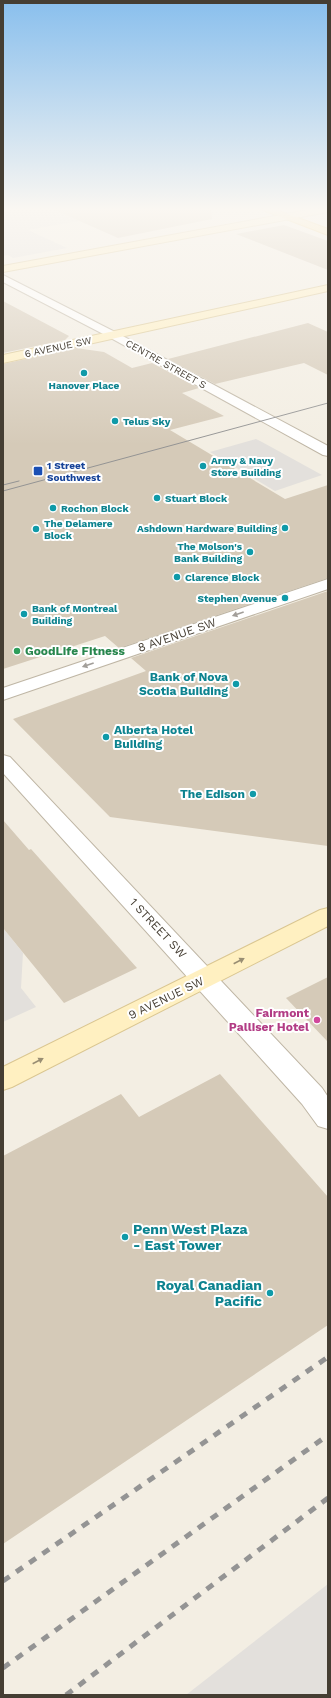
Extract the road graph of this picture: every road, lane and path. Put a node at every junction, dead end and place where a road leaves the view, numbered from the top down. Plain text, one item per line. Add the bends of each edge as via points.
1 (19, 286) edge
2 (328, 288) edge
3 (113, 335) junction
4 (3, 359) edge
5 (328, 452) edge
6 (328, 584) edge
7 (3, 694) edge
8 (3, 761) edge
9 (328, 916) edge
10 (204, 978) junction
11 (3, 1079) edge
12 (320, 1102) edge
13 (328, 1118) edge

1 - 3 street, CENTRE STREET S
2 - 3 main road, 6 AVENUE SW
3 - 4 main road, 6 AVENUE SW
3 - 5 street, CENTRE STREET S
6 -> 7 street, 8 AVENUE SW
8 - 10 street, 1 STREET SW
10 -> 9 main road, 9 AVENUE SW
11 -> 10 main road, 9 AVENUE SW
10 - 12 street, 1 STREET SW
12 - 13 street, 1 STREET SW

